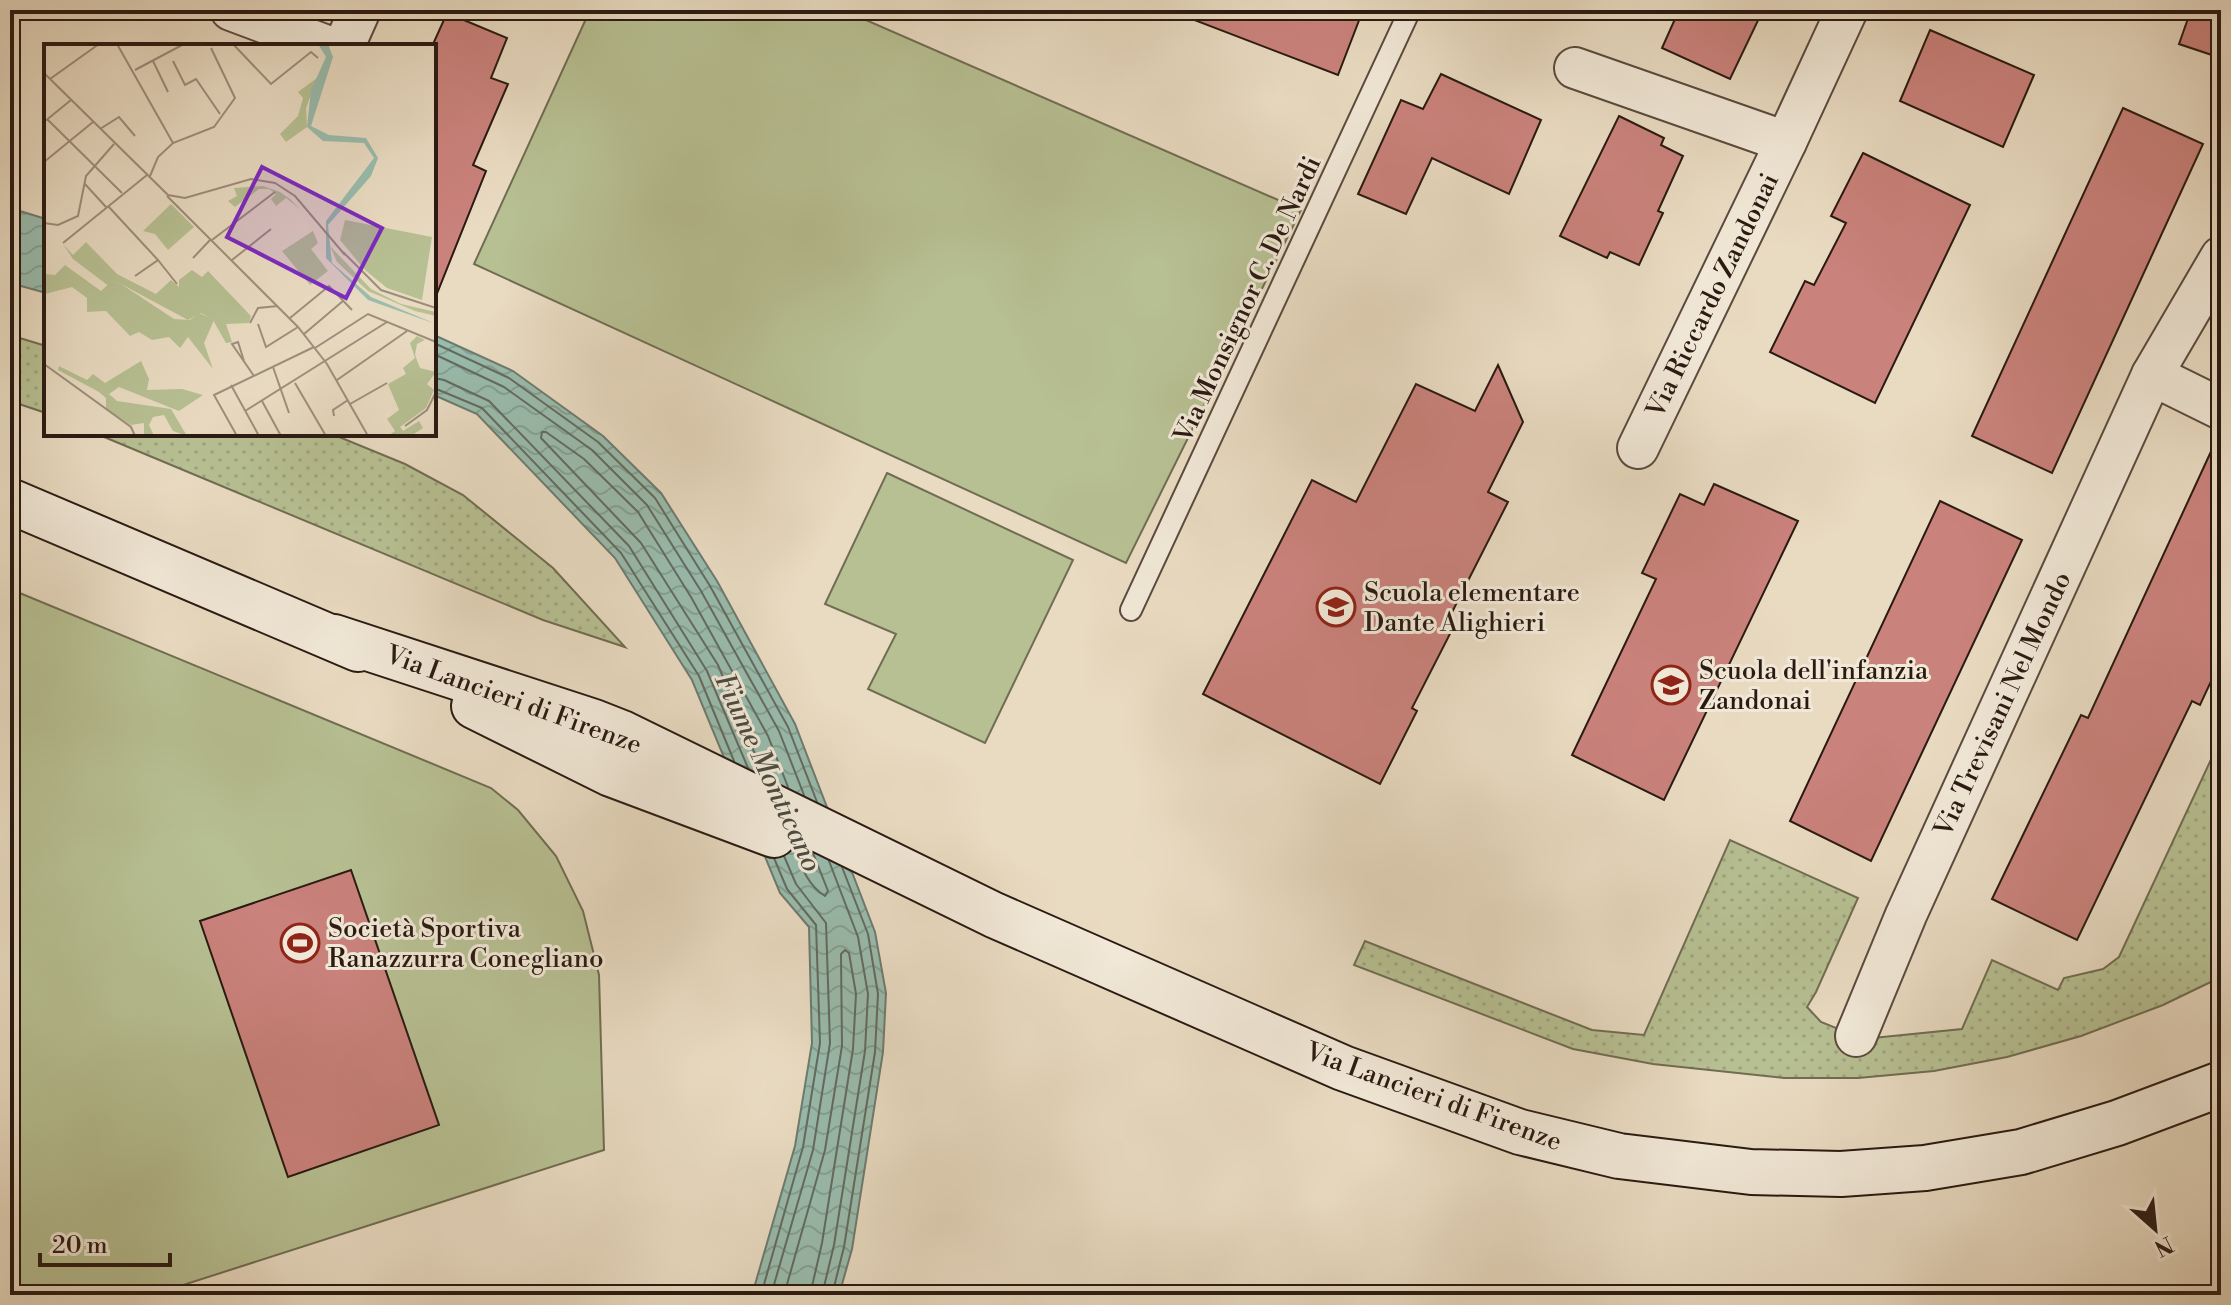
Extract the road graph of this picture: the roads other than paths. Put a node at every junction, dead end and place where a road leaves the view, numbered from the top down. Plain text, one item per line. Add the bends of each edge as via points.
1 (231, 10) edge
2 (360, 10) edge
3 (1410, 10) edge
4 (1847, 10) edge
5 (322, 44) edge
6 (345, 44) edge
7 (1575, 68) dead end
8 (1786, 142) junction
9 (2221, 257) edge
10 (2152, 375) junction
11 (2221, 409) edge
12 (1638, 448) dead end
13 (10, 501) edge
14 (1131, 610) dead end
15 (334, 637) junction
16 (886, 868) junction
17 (1856, 1036) dead end
18 (2221, 1084) edge

1 - 5 street
2 - 6 street
3 - 14 lane, Via Monsignor C. De Nardi
4 - 8 street, Via Riccardo Zandonai
7 - 8 street, Via Riccardo Zandonai
8 - 12 street, Via Riccardo Zandonai
9 - 10 street, Via Trevisani Nel Mondo
10 - 11 street
10 - 17 street, Via Trevisani Nel Mondo via 1912,900
13 - 15 main road, Via Lancieri di Firenze
15 - 16 main road, Via Lancieri di Firenze via 611,774
15 - 16 main road, Via Lancieri di Firenze via 622,733
16 - 18 main road, Via Lancieri di Firenze via 1343,1068 1520,1132 1619,1156 1751,1172 1841,1174 1925,1168 2021,1152

